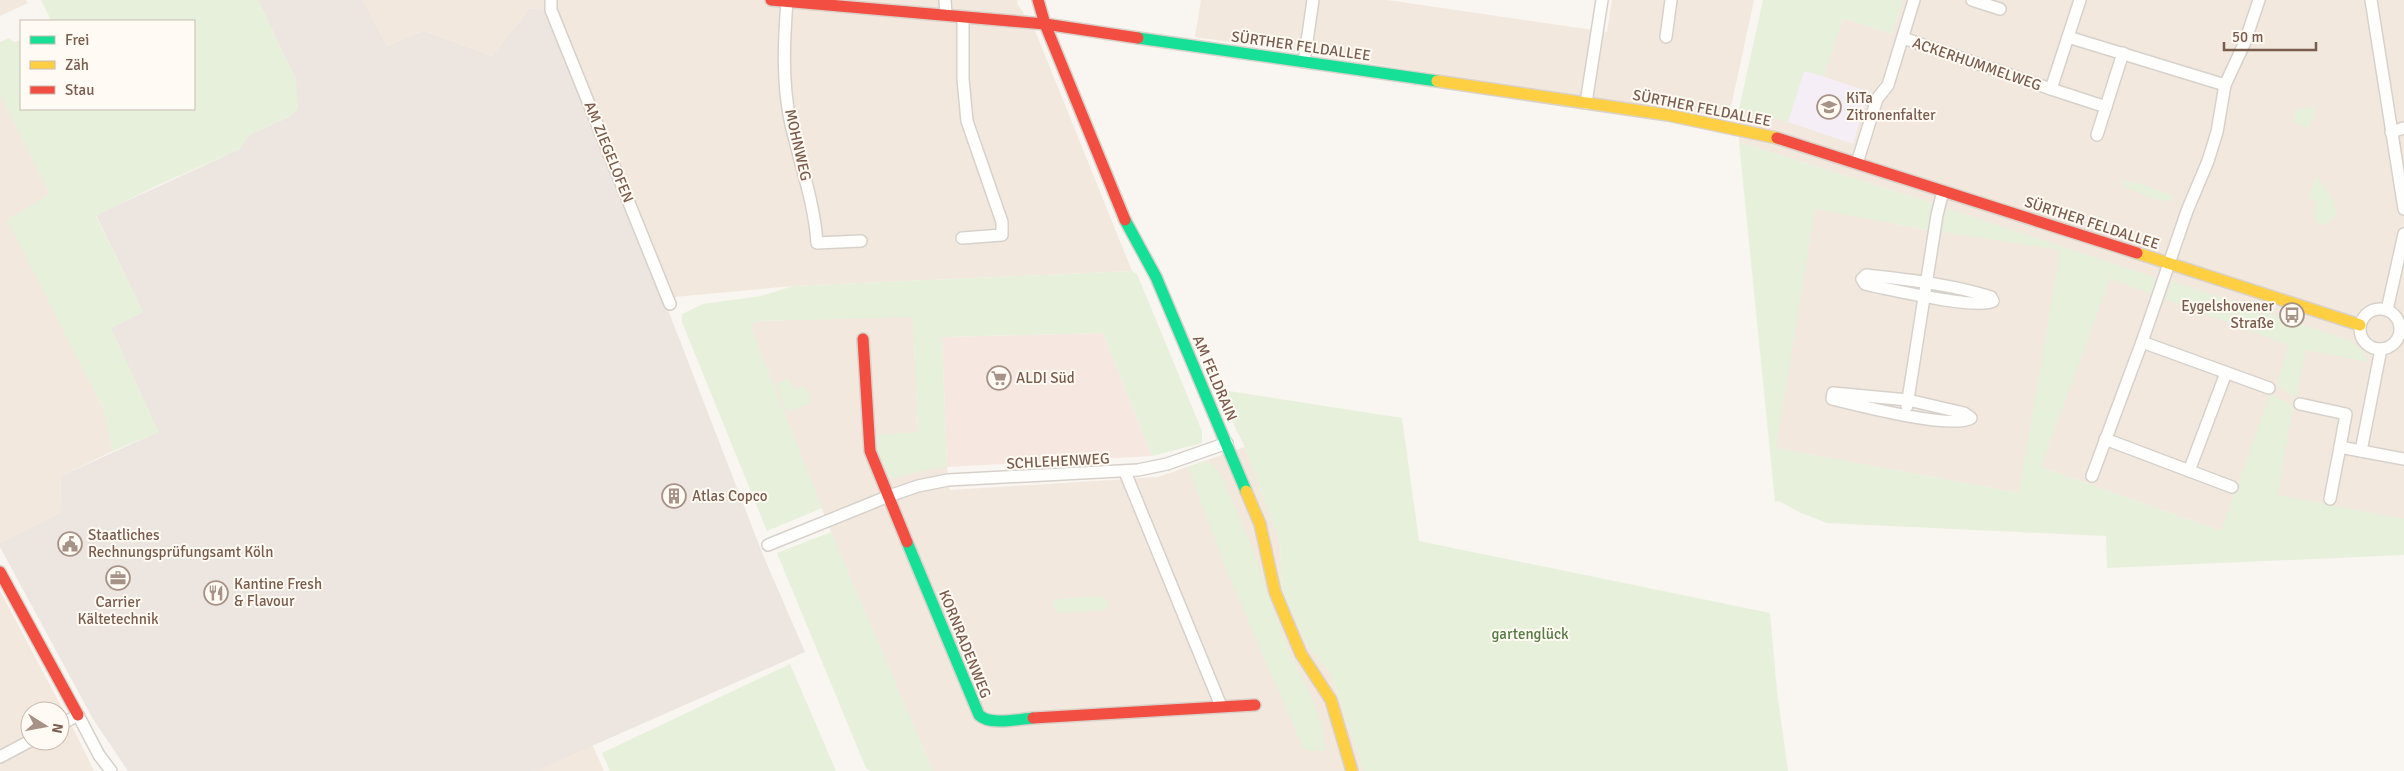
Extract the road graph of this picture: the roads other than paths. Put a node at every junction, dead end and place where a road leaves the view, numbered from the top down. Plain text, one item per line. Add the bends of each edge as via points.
1 (551, 0) edge
2 (771, 0) edge
3 (945, 0) edge
4 (1038, 0) edge
5 (1313, 0) edge
6 (1602, 0) edge
7 (1672, 0) edge
8 (1914, 0) edge
9 (1972, 0) edge
10 (2080, 0) edge
11 (2259, 0) edge
12 (2371, 0) edge
13 (802, 1) edge
14 (787, 2) junction
15 (2000, 9) dead end
16 (946, 15) junction
17 (963, 17) junction
18 (1045, 24) junction
19 (1666, 37) dead end
20 (2068, 37) junction
21 (1903, 38) junction
22 (2123, 53) junction
23 (1304, 62) junction
24 (2225, 85) junction
25 (2052, 89) junction
26 (1586, 103) junction
27 (2106, 107) junction
28 (2404, 128) edge
29 (2391, 132) junction
30 (2097, 135) dead end
31 (1856, 163) junction
32 (1943, 191) junction
33 (2404, 209) edge
34 (2404, 234) edge
35 (962, 238) dead end
36 (861, 241) dead end
37 (2170, 265) junction
38 (1926, 282) junction
39 (1925, 297) junction
40 (670, 304) dead end
41 (2387, 310) junction
42 (2360, 325) junction
43 (2401, 338) edge
44 (863, 339) dead end
45 (2142, 342) junction
46 (2381, 349) junction
47 (2226, 373) junction
48 (2270, 388) dead end
49 (1908, 400) junction
50 (2300, 404) dead end
51 (2346, 414) junction
52 (1905, 415) junction
53 (2368, 418) junction
54 (2105, 439) junction
55 (1226, 443) junction
56 (2340, 447) junction
57 (2361, 451) junction
58 (2404, 459) edge
59 (2188, 471) junction
60 (1125, 472) junction
61 (2092, 476) dead end
62 (2232, 487) dead end
63 (889, 496) junction
64 (2330, 500) dead end
65 (768, 545) dead end
66 (0, 572) edge
67 (1255, 705) dead end
68 (1221, 706) junction
69 (78, 715) junction
70 (70, 719) edge
71 (20, 746) edge
72 (0, 757) edge
73 (112, 771) edge
74 (1352, 771) edge

1 - 40 street, AM ZIEGELOFEN via 551,10
2 - 14 street, SÜRTHER FELDALLEE
3 - 16 street
4 - 18 street, AM FELDRAIN
5 - 23 street
6 - 26 street
7 - 19 street
8 - 21 street
9 - 15 street
10 - 20 street, ACKERHUMMELWEG
11 - 24 street via 2245,42
12 - 29 street
13 - 14 street, SÜRTHER FELDALLEE
13 - 16 street, SÜRTHER FELDALLEE
14 - 36 street, MOHNWEG via 788,103 817,243
16 - 17 street, SÜRTHER FELDALLEE
17 - 18 street, SÜRTHER FELDALLEE
17 - 35 street via 962,79 967,121 1002,222 1002,235
18 - 23 street, SÜRTHER FELDALLEE
18 - 55 street, AM FELDRAIN via 1126,222 1156,277
20 - 22 street
20 - 25 street, ACKERHUMMELWEG
21 - 25 street, ACKERHUMMELWEG
21 - 31 street via 1888,85 1877,99
22 - 24 street
22 - 27 street
23 - 26 street, SÜRTHER FELDALLEE
24 - 37 street via 2217,132
25 - 27 street, ACKERHUMMELWEG
26 - 31 street, SÜRTHER FELDALLEE via 1733,127
27 - 30 street
28 - 29 street
29 - 33 street
31 - 32 street, SÜRTHER FELDALLEE
32 - 37 street, SÜRTHER FELDALLEE
32 - 38 street
34 - 41 street
37 - 42 street, SÜRTHER FELDALLEE
37 - 45 street
38 - 39 street
38 - 39 street via 1866,275 1862,279 1865,284
38 - 39 street via 1981,294 1991,297 1992,301 1979,304
39 - 49 street
41 - 42 street via 2370,311
41 - 43 street via 2400,324
42 - 46 street via 2364,342
43 - 46 street
44 - 63 street via 870,451
45 - 47 street
45 - 54 street
46 - 53 street
47 - 48 street
47 - 59 street
49 - 52 street
49 - 52 street via 1964,413 1971,418 1958,422
49 - 52 street via 1862,394 1832,393 1831,396 1832,399
50 - 51 street
51 - 53 street
51 - 56 street
53 - 57 street
54 - 59 street
54 - 61 street
55 - 60 street, SCHLEHENWEG via 1167,464
55 - 74 street, AM FELDRAIN via 1260,524 1274,592 1301,654 1331,700
56 - 57 street
56 - 64 street
57 - 58 street
59 - 62 street
60 - 63 street, SCHLEHENWEG via 948,480
60 - 68 street
63 - 65 street, SCHLEHENWEG
63 - 68 street, KORNRADENWEG via 975,709 982,718 993,720
66 - 69 street
67 - 68 street, KORNRADENWEG
69 - 70 street
69 - 73 street via 99,755
71 - 72 street

